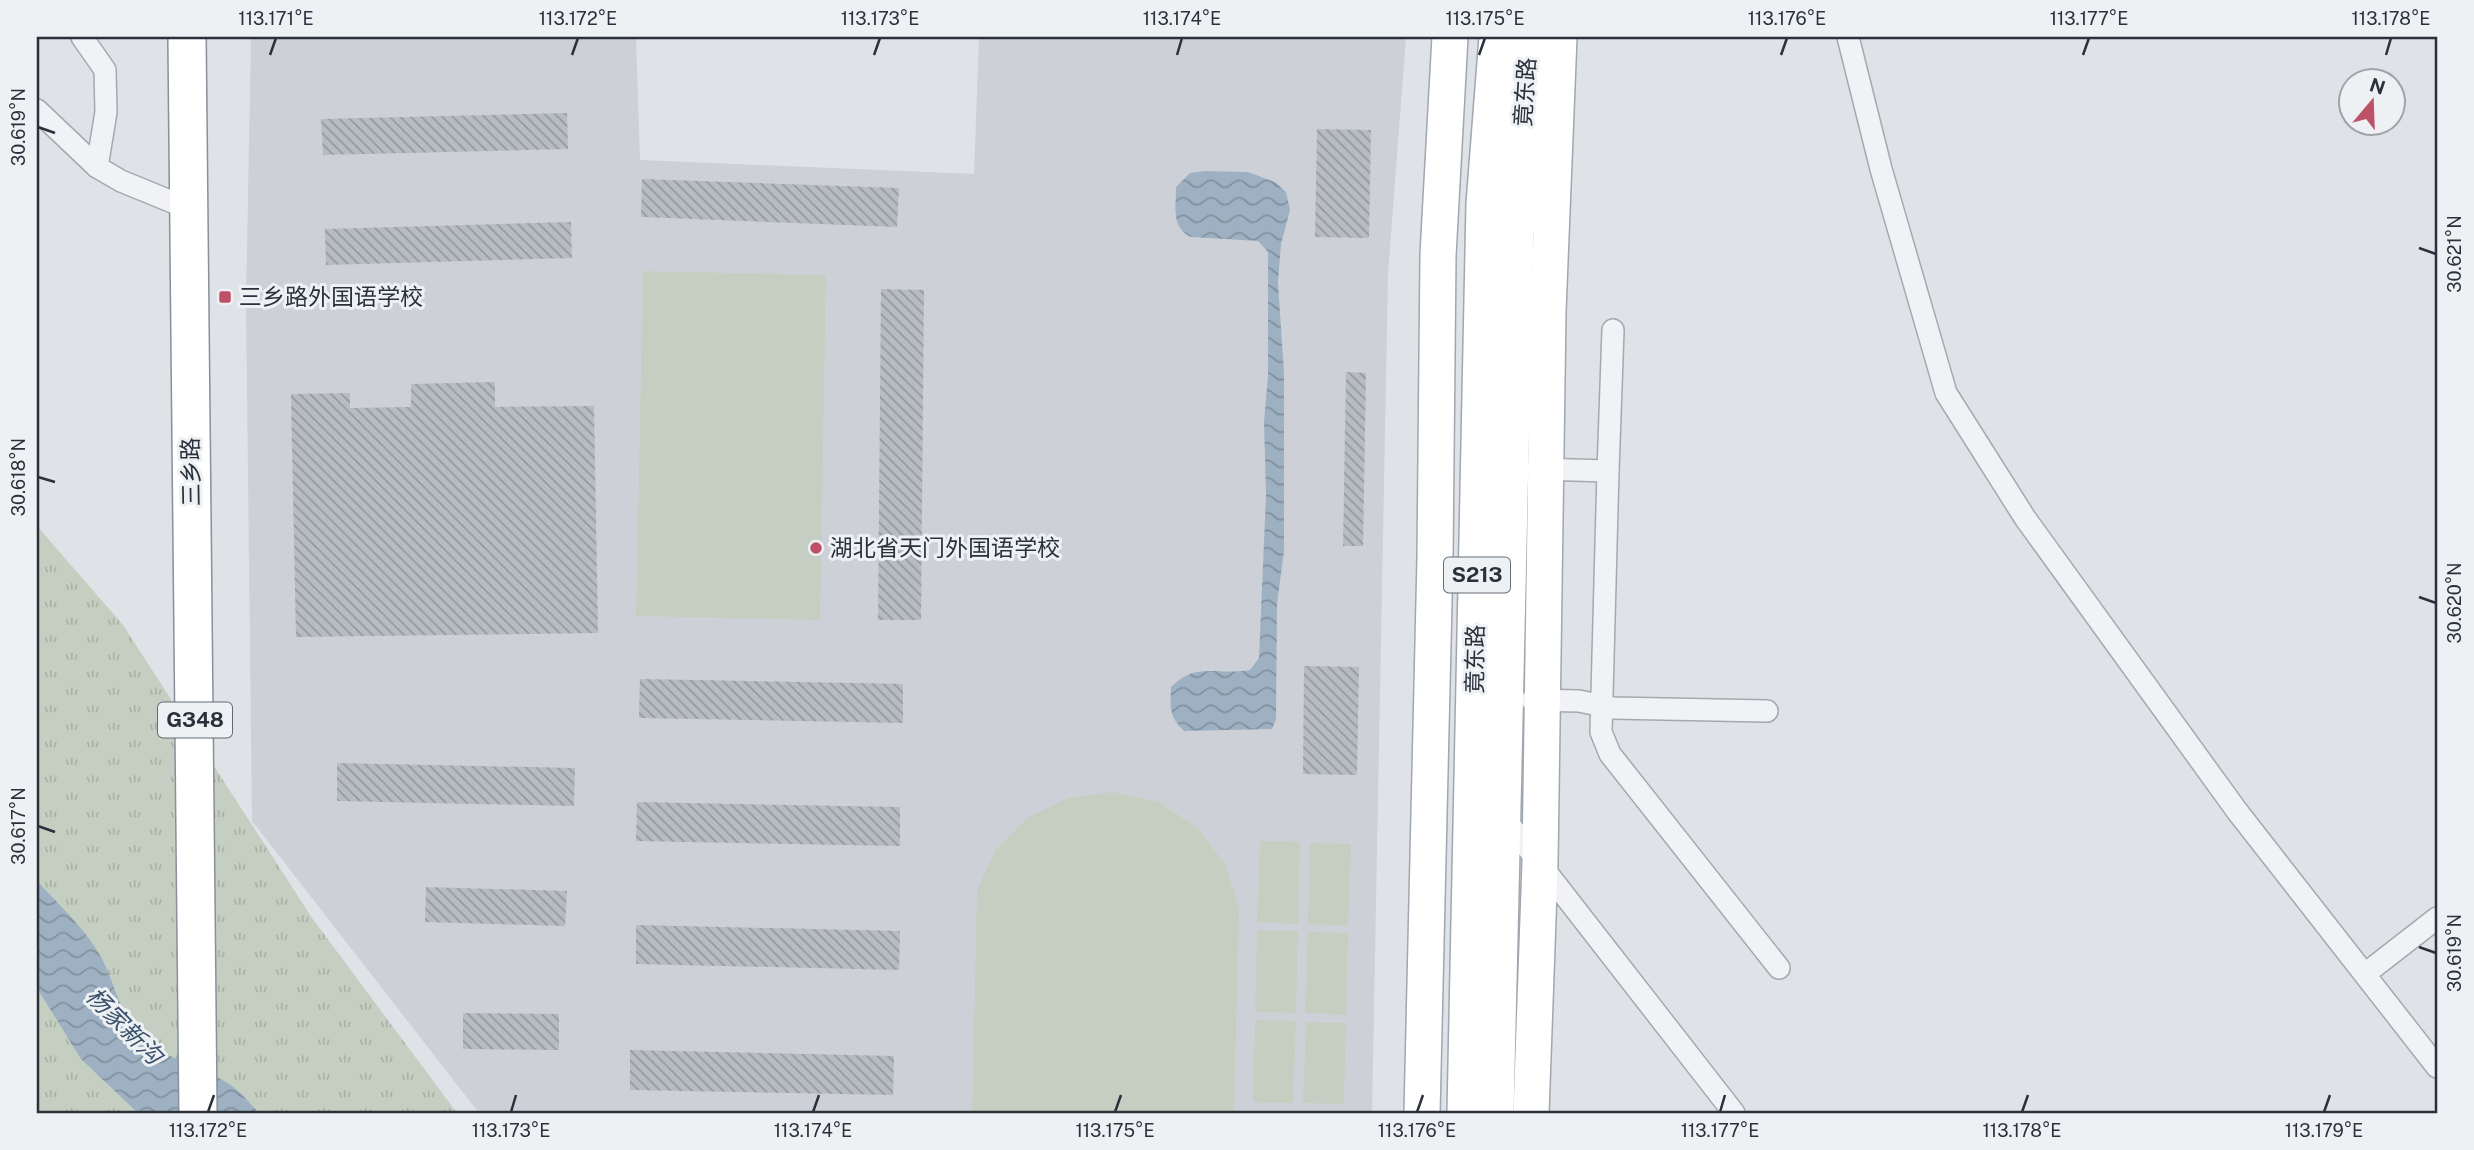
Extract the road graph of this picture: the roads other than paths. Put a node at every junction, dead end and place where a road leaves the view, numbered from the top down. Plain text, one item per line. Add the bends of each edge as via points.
1 (82, 37) edge
2 (187, 37) edge
3 (1450, 37) edge
4 (1497, 37) edge
5 (1529, 37) edge
6 (1559, 37) edge
7 (1848, 37) edge
8 (37, 110) edge
9 (97, 167) junction
10 (187, 208) junction
11 (1614, 330) dead end
12 (1510, 468) junction
13 (1545, 469) junction
14 (1608, 471) junction
15 (1505, 699) junction
16 (1541, 700) junction
17 (1602, 706) junction
18 (1767, 711) dead end
19 (1487, 814) junction
20 (1540, 863) junction
21 (2437, 918) edge
22 (1779, 968) dead end
23 (2365, 974) junction
24 (2437, 1067) edge
25 (198, 1113) edge
26 (1422, 1113) edge
27 (1465, 1113) edge
28 (1496, 1113) edge
29 (1531, 1113) edge
30 (1734, 1113) edge

1 - 9 street via 105,69 106,112
2 - 10 highway, 三乡路 / G348
3 - 26 main road via 1438,255
4 - 19 main road, 竟东路 / S213 via 1484,204
5 - 12 main road, 竟东路 / S213 via 1516,236
6 - 13 main road
7 - 23 street via 1946,393 2025,518 2237,811
8 - 9 street
9 - 10 street
10 - 25 highway, 三乡路 / G348
11 - 14 street
12 - 13 street
12 - 15 main road, 竟东路 / S213
13 - 14 street
13 - 16 main road
14 - 17 street
15 - 16 street
15 - 19 main road, 竟东路 / S213
16 - 17 street
16 - 20 main road
17 - 18 street
17 - 22 street via 1601,732 1610,754
19 - 20 street
19 - 27 main road, 竟东路 / S213
19 - 28 main road, 竟东路 / S213
20 - 29 main road
20 - 30 street
21 - 23 street
23 - 24 street

